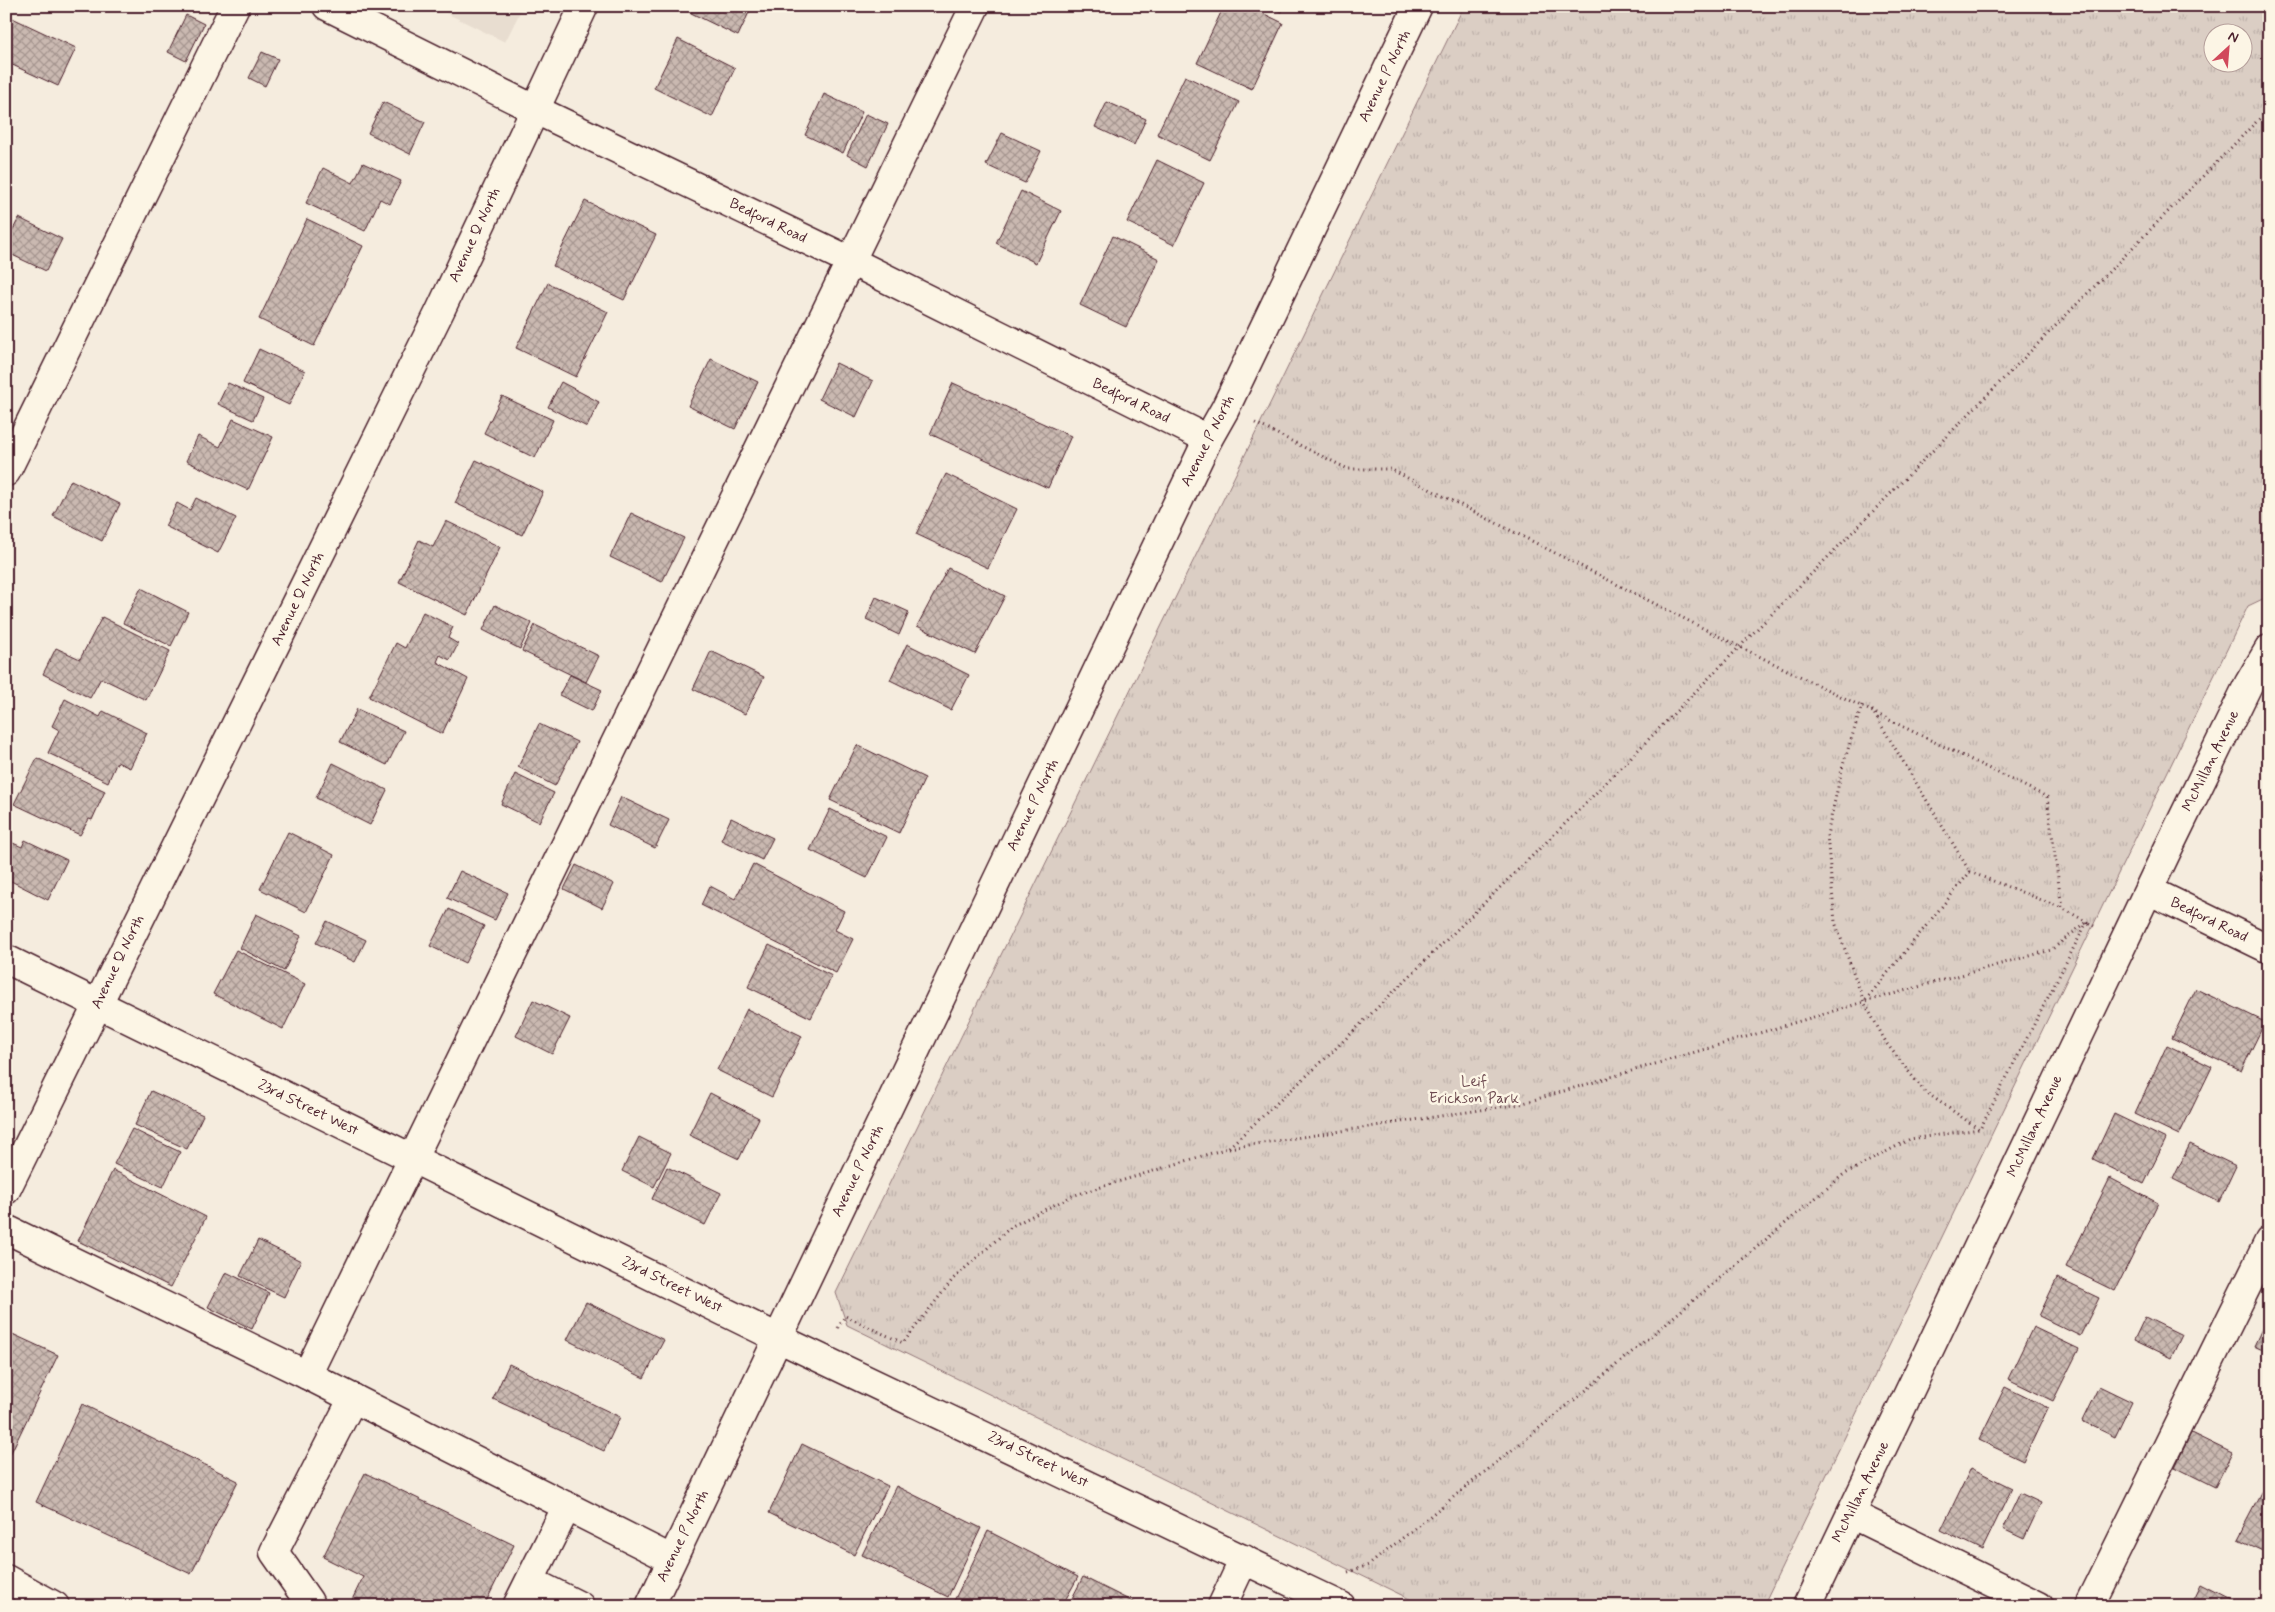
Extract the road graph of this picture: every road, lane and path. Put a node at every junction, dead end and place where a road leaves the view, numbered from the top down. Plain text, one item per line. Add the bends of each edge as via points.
1 (235, 6) edge
2 (327, 6) edge
3 (584, 6) edge
4 (975, 6) edge
5 (1418, 6) edge
6 (534, 109) junction
7 (2269, 110) edge
8 (851, 261) junction
9 (1225, 409) junction
10 (1208, 439) junction
11 (6, 472) edge
12 (1738, 646) junction
13 (2269, 649) edge
14 (1862, 705) junction
15 (1871, 710) junction
16 (1970, 872) junction
17 (2150, 890) junction
18 (2062, 908) junction
19 (2087, 922) junction
20 (2124, 942) junction
21 (2269, 949) edge
22 (6, 959) edge
23 (1864, 1002) junction
24 (98, 1004) junction
25 (1980, 1129) junction
26 (1228, 1148) junction
27 (412, 1158) junction
28 (6, 1190) edge
29 (6, 1229) edge
30 (2269, 1241) edge
31 (778, 1338) junction
32 (821, 1357) junction
33 (307, 1375) junction
34 (353, 1398) junction
35 (567, 1506) junction
36 (1851, 1514) junction
37 (671, 1559) junction
38 (1244, 1559) junction
39 (6, 1579) edge
40 (530, 1580) junction
41 (1303, 1587) junction
42 (55, 1606) edge
43 (308, 1606) edge
44 (517, 1606) edge
45 (580, 1606) edge
46 (650, 1606) edge
47 (1222, 1606) edge
48 (1342, 1606) edge
49 (1806, 1606) edge
50 (2039, 1606) edge
51 (2089, 1606) edge

1 - 11 street
2 - 6 street, Bedford Road
3 - 6 street, Avenue Q North
4 - 8 street
5 - 9 street, Avenue P North
6 - 8 street, Bedford Road
6 - 24 street, Avenue Q North via 440,311
7 - 12 path
8 - 10 street, Bedford Road
8 - 27 street
9 - 10 street, Avenue P North
9 - 12 path via 1348,469 1390,469
10 - 31 street, Avenue P North
12 - 14 path
12 - 26 path via 1578,811 1326,1058
13 - 17 street, McMillan Avenue via 2249,682
14 - 15 path
14 - 23 path via 1843,765 1827,835 1835,922
15 - 16 path
15 - 18 path via 2047,797
16 - 18 path
16 - 23 path
17 - 20 street, McMillan Avenue
17 - 21 street, Bedford Road
18 - 19 path
19 - 20 path
19 - 23 path via 2051,950
19 - 25 path
20 - 36 street, McMillan Avenue
22 - 24 street, 23rd Street West
23 - 25 path via 1887,1044 1924,1091
23 - 26 path via 1520,1104
24 - 27 street, 23rd Street West
24 - 28 street, Avenue Q North
25 - 41 path via 1910,1139 1843,1175 1578,1398 1370,1565
26 - 32 path via 1072,1196 1012,1226 953,1279 903,1343 845,1316
27 - 31 street, 23rd Street West
27 - 33 street
29 - 33 street
30 - 51 street
31 - 32 street, 23rd Street West
31 - 37 street, Avenue P North
32 - 38 street, 23rd Street West
33 - 34 street
34 - 35 street
34 - 43 street via 274,1552 310,1602
35 - 37 street
35 - 40 street
36 - 49 street, McMillan Avenue
36 - 50 street
37 - 46 street, Avenue P North
38 - 41 street, 23rd Street West
38 - 47 street
39 - 42 street
40 - 44 street
40 - 45 street
41 - 48 street, 23rd Street West

